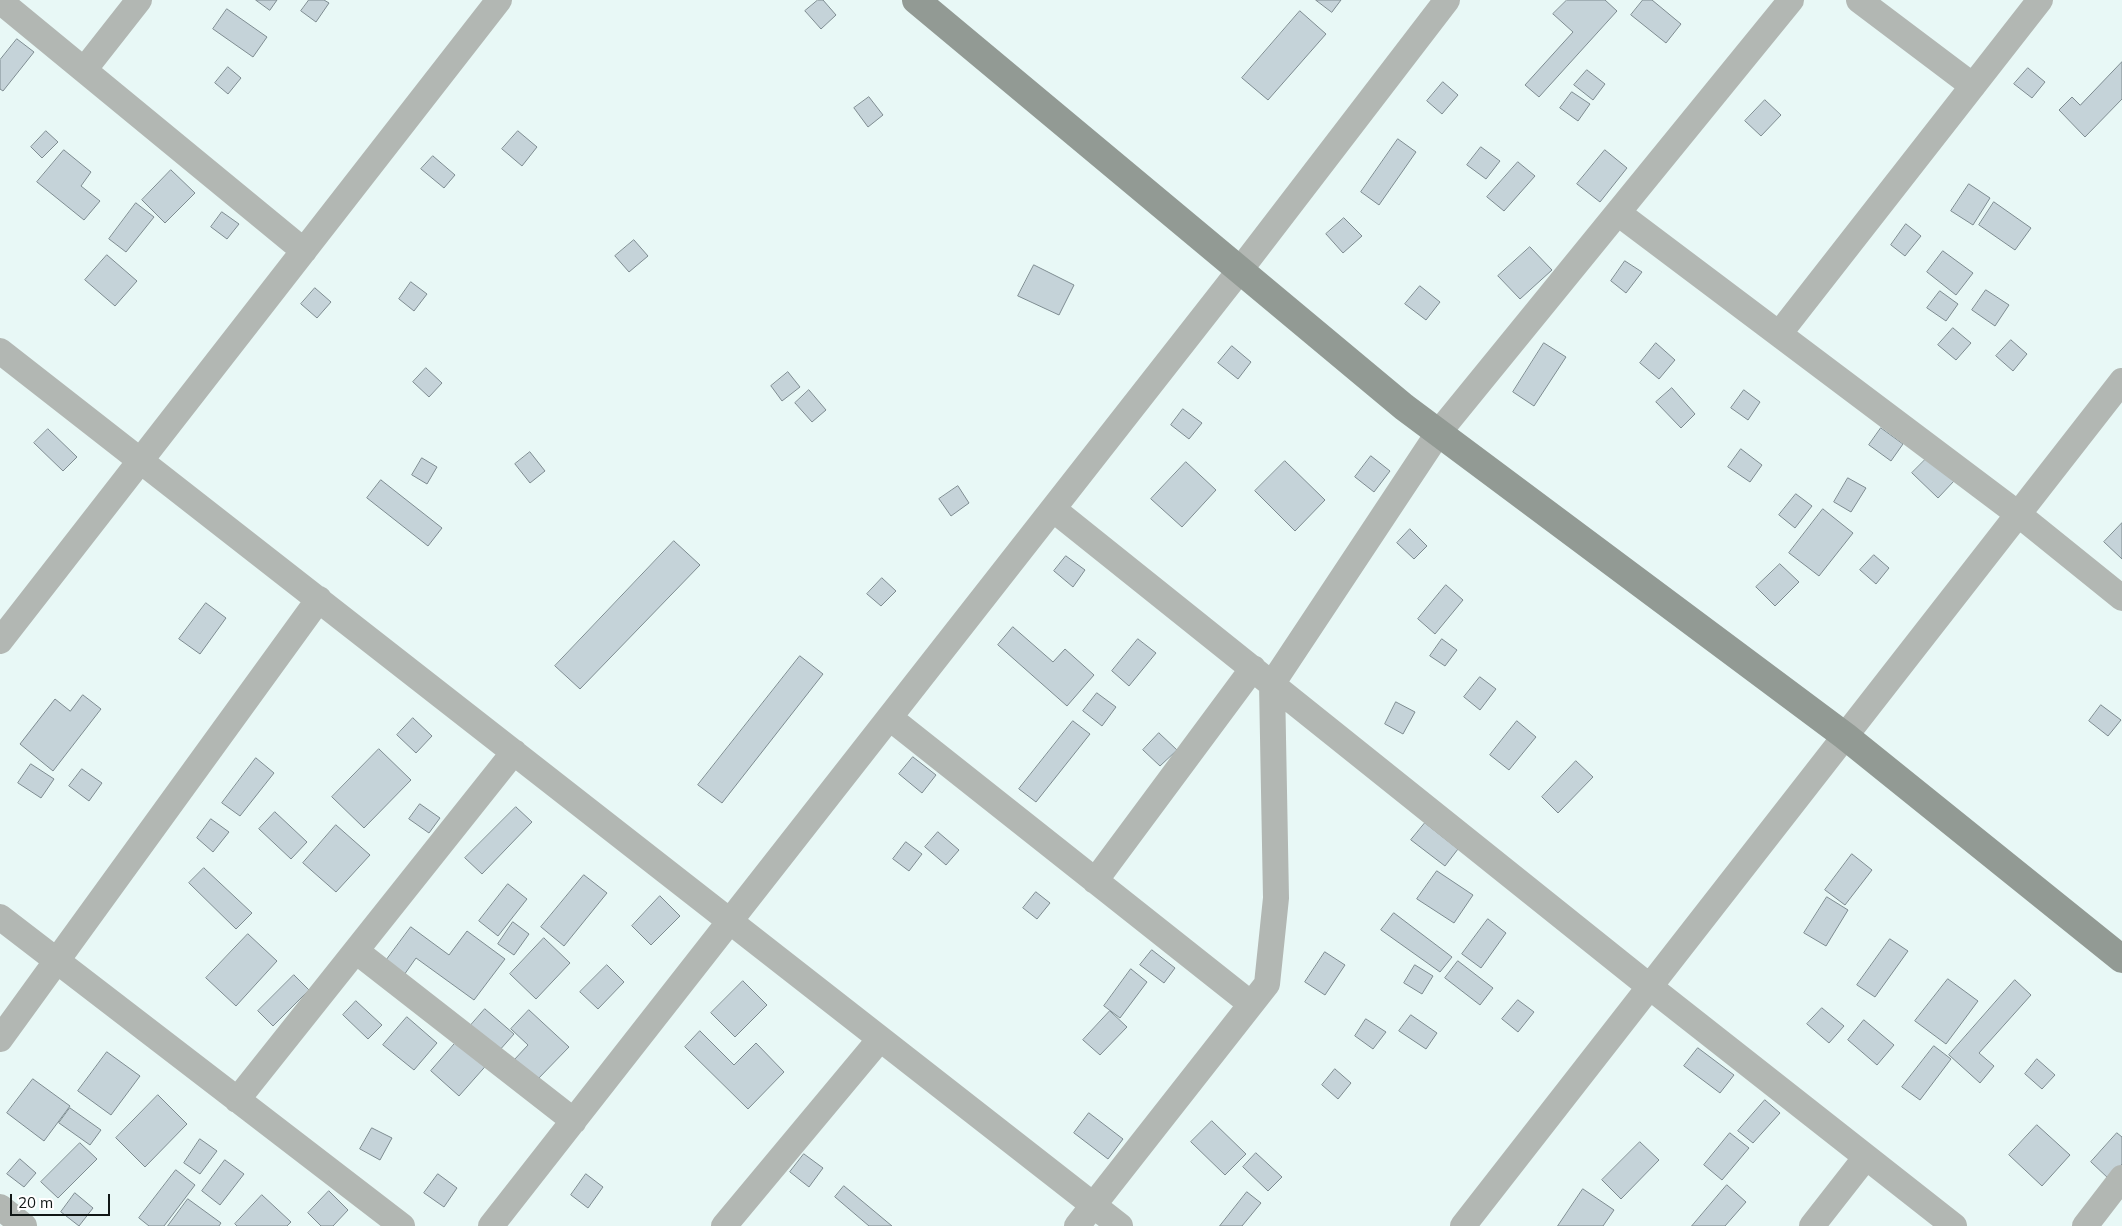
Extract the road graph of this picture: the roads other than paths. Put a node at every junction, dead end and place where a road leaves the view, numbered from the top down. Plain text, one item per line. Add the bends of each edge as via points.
1 (139, 0) edge
2 (499, 0) edge
3 (916, 0) edge
4 (1447, 0) edge
5 (1791, 0) edge
6 (1859, 0) edge
7 (2040, 0) edge
8 (0, 1) edge
9 (84, 70) junction
10 (1973, 86) junction
11 (1618, 213) junction
12 (304, 251) junction
13 (1240, 270) junction
14 (1779, 334) junction
15 (0, 351) edge
16 (2122, 381) edge
17 (1439, 432) junction
18 (141, 460) junction
19 (1054, 509) junction
20 (2018, 514) junction
21 (2122, 598) edge
22 (319, 599) junction
23 (0, 641) edge
24 (1263, 676) junction
25 (890, 718) junction
26 (1845, 736) junction
27 (514, 752) junction
28 (1095, 881) junction
29 (0, 918) edge
30 (731, 922) junction
31 (356, 951) junction
32 (2122, 958) edge
33 (57, 961) junction
34 (1650, 987) junction
35 (1251, 1004) junction
36 (880, 1039) junction
37 (0, 1040) edge
38 (237, 1100) junction
39 (574, 1121) junction
40 (1866, 1157) junction
41 (2122, 1178) edge
42 (1094, 1205) junction
43 (0, 1207) edge
44 (24, 1226) edge
45 (402, 1226) edge
46 (491, 1226) edge
47 (724, 1226) edge
48 (1077, 1226) edge
49 (1120, 1226) edge
50 (1463, 1226) edge
51 (1812, 1226) edge
52 (1954, 1226) edge
53 (2085, 1226) edge

1 - 9 street
2 - 12 street
3 - 13 street
4 - 13 street
5 - 11 street
6 - 10 street
7 - 10 street
8 - 9 street
9 - 12 street
10 - 14 street
11 - 14 street
11 - 17 street
12 - 18 street
13 - 17 street via 1404,407
13 - 19 street
14 - 20 street
15 - 18 street
16 - 20 street
17 - 24 street
17 - 26 street
18 - 22 street
18 - 23 street
19 - 24 street
19 - 25 street
20 - 21 street
20 - 26 street
22 - 27 street
22 - 33 street
24 - 28 street
24 - 34 street
24 - 35 street via 1276,898 1267,984
25 - 28 street
25 - 30 street
26 - 32 street
26 - 34 street
27 - 30 street
27 - 31 street
28 - 35 street
29 - 33 street
30 - 36 street
30 - 39 street
31 - 38 street
31 - 39 street
33 - 37 street
33 - 38 street
34 - 40 street
34 - 50 street
35 - 42 street
36 - 42 street
36 - 47 street
38 - 45 street
39 - 46 street
40 - 51 street
40 - 52 street
41 - 53 street
42 - 48 street
42 - 49 street
43 - 44 street

